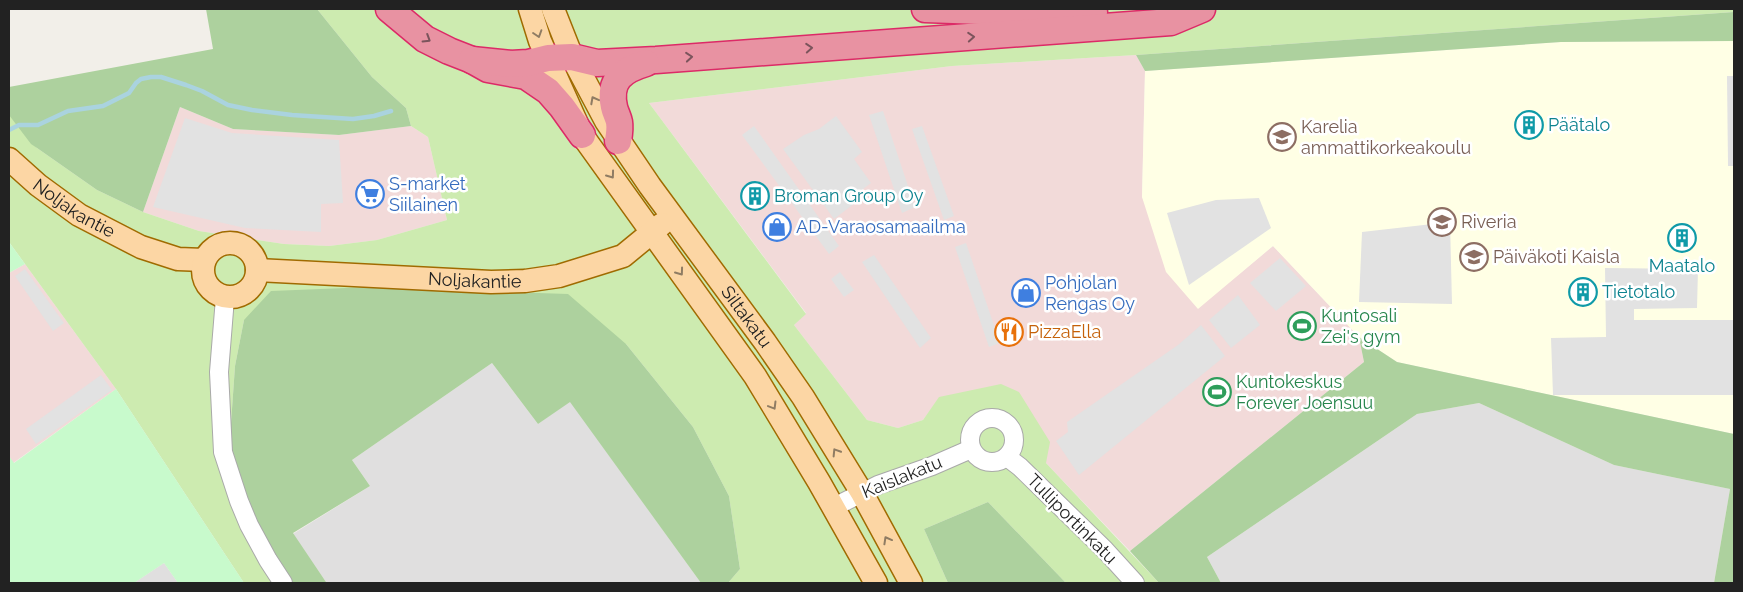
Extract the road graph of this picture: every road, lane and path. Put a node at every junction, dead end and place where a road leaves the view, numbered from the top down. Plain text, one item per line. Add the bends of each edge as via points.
1 (389, 9) edge
2 (530, 9) edge
3 (553, 9) edge
4 (925, 9) edge
5 (1177, 9) edge
6 (1202, 9) edge
7 (560, 58) junction
8 (472, 60) junction
9 (656, 60) junction
10 (582, 136) junction
11 (618, 141) junction
12 (9, 159) edge
13 (672, 216) junction
14 (652, 233) junction
15 (204, 260) junction
16 (257, 270) junction
17 (225, 298) junction
18 (971, 449) junction
19 (1007, 457) junction
20 (862, 493) junction
21 (834, 507) junction
22 (283, 583) edge
23 (876, 583) edge
24 (911, 583) edge
25 (1136, 583) edge

1 -> 8 highway via 425,39
2 -> 7 main road
3 - 7 main road
4 - 5 highway via 1009,12
9 -> 6 highway via 1171,22
7 - 8 highway via 511,64
7 - 9 highway via 597,63
7 - 10 main road, Siltakatu
11 -> 7 main road, Siltakatu
8 - 10 highway via 488,69 526,76 548,91
9 - 11 highway via 630,68 618,77 613,92 619,121
10 -> 14 main road, Siltakatu
11 - 13 main road, Siltakatu
12 - 15 main road, Noljakantie via 80,215 141,247 178,259
13 - 14 main road, Noljakantie
20 -> 13 main road, Siltakatu via 803,397
14 - 16 main road, Noljakantie via 623,256 559,276 525,281
14 -> 21 main road, Siltakatu via 755,376
15 - 16 main road via 215,246 234,243 250,252
15 - 17 main road via 203,279 215,294
16 - 17 main road via 251,288 244,294
17 - 22 street via 219,372 224,452 249,525
18 - 19 street via 975,456 990,463
18 - 19 street via 969,441 974,426 987,418 996,418 1005,422 1014,437
18 - 20 street, Kaislakatu
19 - 25 street, Tulliportinkatu
20 - 21 street, Kaislakatu
24 -> 20 main road, Siltakatu
21 - 23 main road, Siltakatu

